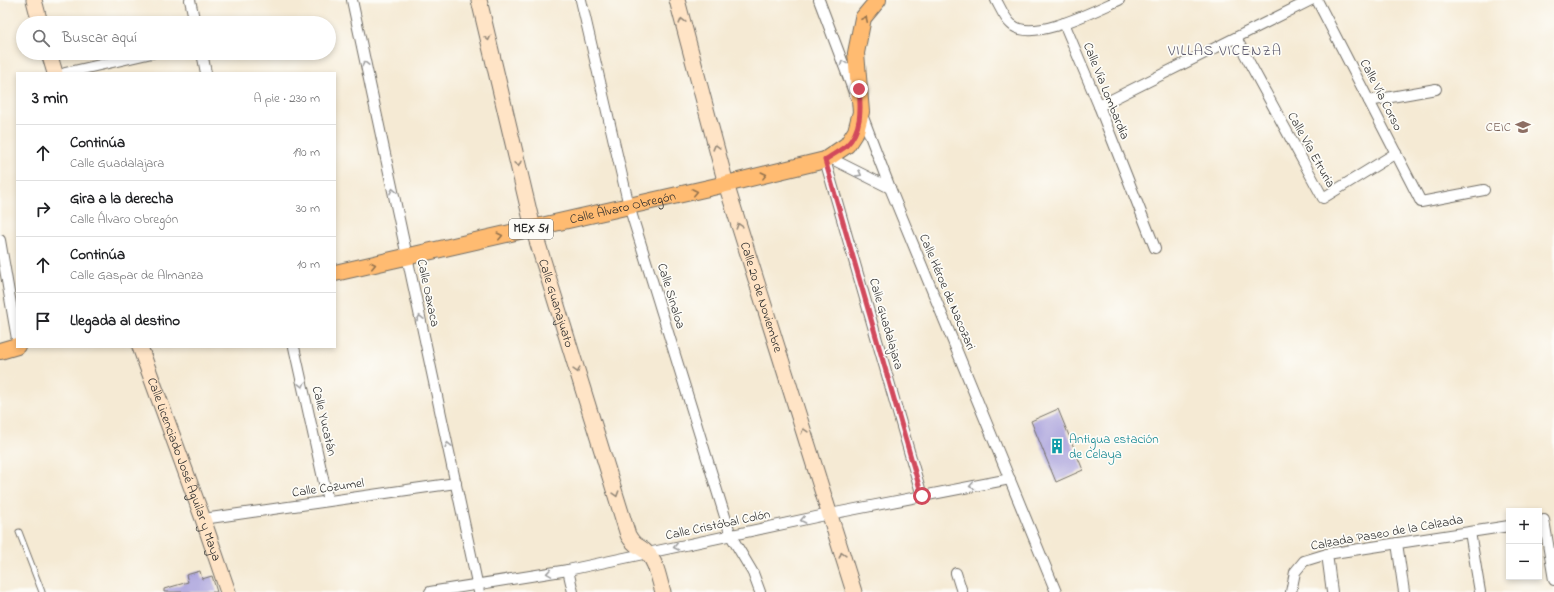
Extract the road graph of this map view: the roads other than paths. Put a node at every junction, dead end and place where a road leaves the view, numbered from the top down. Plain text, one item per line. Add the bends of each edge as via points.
1 (34, 0) edge
2 (190, 0) edge
3 (352, 0) edge
4 (479, 0) edge
5 (581, 0) edge
6 (677, 0) edge
7 (819, 0) edge
8 (878, 0) edge
9 (996, 0) edge
10 (1119, 0) edge
11 (1311, 0) edge
12 (1317, 0) edge
13 (38, 16) edge
14 (193, 16) edge
15 (1064, 23) junction
16 (1236, 38) junction
17 (51, 60) edge
18 (122, 60) edge
19 (203, 60) edge
20 (55, 72) edge
21 (69, 72) edge
22 (206, 72) edge
23 (1436, 89) dead end
24 (1370, 101) junction
25 (1099, 106) junction
26 (861, 112) junction
27 (1396, 153) junction
28 (827, 158) junction
29 (726, 184) junction
30 (890, 188) junction
31 (1484, 190) dead end
32 (629, 206) junction
33 (533, 228) junction
34 (0, 240) edge
35 (1155, 248) dead end
36 (407, 257) junction
37 (336, 273) edge
38 (16, 333) edge
39 (16, 346) edge
40 (140, 348) edge
41 (294, 348) edge
42 (0, 350) edge
43 (1010, 479) junction
44 (456, 483) junction
45 (922, 496) junction
46 (328, 501) junction
47 (830, 514) junction
48 (203, 519) junction
49 (1554, 519) edge
50 (1542, 521) edge
51 (1506, 526) edge
52 (1542, 526) edge
53 (19, 532) dead end
54 (1470, 532) junction
55 (731, 536) junction
56 (1397, 543) junction
57 (648, 553) junction
58 (1326, 554) junction
59 (568, 570) junction
60 (956, 573) dead end
61 (1554, 580) edge
62 (478, 588) edge
63 (1052, 591) edge
64 (42, 592) edge
65 (228, 592) edge
66 (430, 592) edge
67 (573, 592) edge
68 (663, 592) edge
69 (760, 592) edge
70 (854, 592) edge
71 (962, 592) edge
72 (1291, 592) edge
73 (1332, 592) edge
74 (1404, 592) edge
75 (1480, 592) edge

1 - 13 street
2 - 14 street
36 -> 3 street, Calle Oaxaca
4 -> 33 street, Calle Guanajuato
5 - 32 street, Calle Sinaloa
29 -> 6 street, Calle 20 de Noviembre
26 -> 7 street, Calle Héroe de Nacozari
26 -> 8 main road, Calle Álvaro Obregón via 856,53 863,18
9 - 15 street via 1011,24 1022,30 1034,31
10 - 15 street
11 - 16 street
12 - 24 street, Calle Vía Corso
15 - 25 street, Calle Vía Lombardía
16 - 25 street
16 - 27 street, Calle Vía Etruria via 1323,198
17 - 20 street
18 - 21 street
19 - 22 street
23 - 24 street
24 - 27 street, Calle Vía Corso
25 - 35 street, Calle Vía Lombardía
26 - 28 main road, Calle Álvaro Obregón via 856,131 847,145
26 - 30 street, Calle Héroe de Nacozari
27 - 31 street, Calle Vía Corso via 1421,202
29 -> 28 main road, Calle Álvaro Obregón
28 -> 30 street
28 - 45 street, Calle Guadalajara
32 -> 29 main road, Calle Álvaro Obregón / MEX 51
47 -> 29 street, Calle 20 de Noviembre
30 - 43 street, Calle Héroe de Nacozari
32 - 33 main road, Calle Álvaro Obregón / MEX 51
32 - 55 street, Calle Sinaloa
36 -> 33 main road, Calle Álvaro Obregón / MEX 51
33 -> 57 street, Calle Guanajuato via 628,535 633,545
34 - 38 street
37 -> 36 main road, Calle Álvaro Obregón / MEX 51
44 -> 36 street, Calle Oaxaca
39 - 42 main road
40 - 48 street, Calle Licenciado José Aguilar y Maya
41 -> 46 street, Calle Yucatán
43 -> 45 street, Calle Cristóbal Colón
43 - 63 street, Calle Héroe de Nacozari
44 - 46 street, Calle Cozumel
44 - 62 street, Calle Oaxaca
45 - 47 street, Calle Cristóbal Colón
46 - 48 street, Calle Cozumel
47 -> 55 street, Calle Cristóbal Colón
70 -> 47 street, Calle 20 de Noviembre
48 - 65 street, Calle Licenciado José Aguilar y Maya
49 - 50 street
51 - 54 street, Calzada Paseo de la Calzada
52 - 61 street
53 - 64 lane
54 - 56 street, Calzada Paseo de la Calzada
54 - 75 street
55 -> 57 street, Calle Cristóbal Colón
55 - 69 street, Calle Sinaloa via 753,573
56 - 58 street, Calzada Paseo de la Calzada
56 - 74 street
57 - 59 street, Calle Cristóbal Colón
57 - 68 street via 654,562
58 - 72 street, Calzada Paseo de la Calzada via 1304,561 1295,572
58 - 73 street
59 -> 62 street, Calle Cristóbal Colón
59 - 67 street
60 - 71 street
62 - 66 street, Calle Cristóbal Colón

